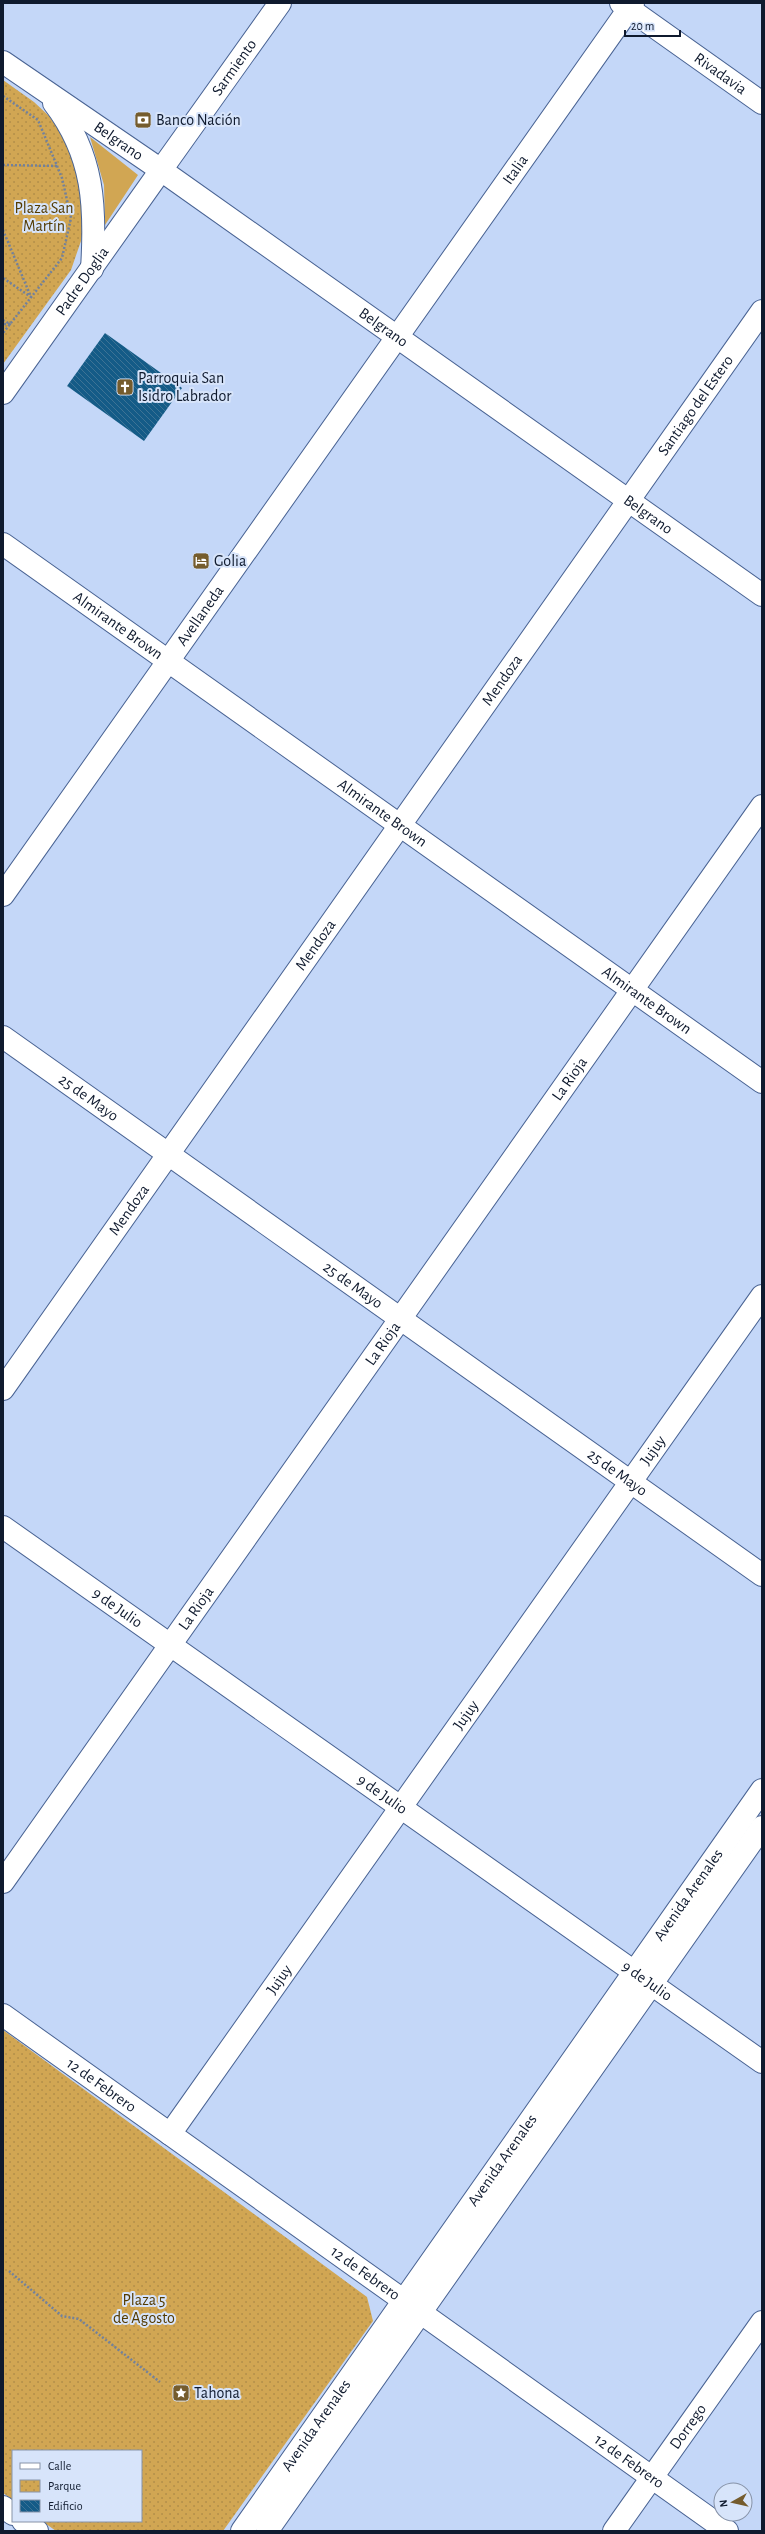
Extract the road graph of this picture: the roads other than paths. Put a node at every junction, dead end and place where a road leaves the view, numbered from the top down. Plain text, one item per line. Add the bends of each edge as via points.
1 (280, 3) edge
2 (628, 5) edge
3 (3, 62) edge
4 (45, 90) junction
5 (762, 103) edge
6 (161, 170) junction
7 (92, 269) junction
8 (762, 311) edge
9 (398, 338) junction
10 (3, 393) edge
11 (629, 500) junction
12 (3, 544) edge
13 (762, 595) edge
14 (169, 662) junction
15 (762, 806) edge
16 (400, 825) junction
17 (3, 895) edge
18 (632, 990) junction
19 (3, 1037) edge
20 (762, 1082) edge
21 (168, 1154) junction
22 (762, 1296) edge
23 (400, 1318) junction
24 (3, 1389) edge
25 (631, 1482) junction
26 (3, 1527) edge
27 (762, 1575) edge
28 (170, 1645) junction
29 (762, 1790) edge
30 (401, 1807) junction
31 (762, 1827) edge
32 (3, 1882) edge
33 (634, 1971) junction
34 (651, 1984) junction
35 (3, 2015) edge
36 (762, 2062) edge
37 (170, 2134) junction
38 (411, 2306) junction
39 (762, 2322) edge
40 (652, 2478) junction
41 (3, 2507) edge
42 (12, 2513) edge
43 (24, 2522) edge
44 (37, 2531) edge
45 (242, 2531) edge
46 (267, 2531) edge
47 (614, 2531) edge
48 (727, 2531) edge

1 - 6 street, Sarmiento
2 - 5 street, Rivadavia
2 - 9 street, Italia
3 - 4 street, Belgrano
4 - 6 street, Belgrano
4 - 7 street via 69,123 84,159 92,192
6 - 7 street, Padre Doglia
6 - 9 street, Belgrano
7 - 10 street, Padre Doglia
8 - 11 street, Santiago del Estero
9 - 11 street, Belgrano
9 - 14 street, Avellaneda
11 - 13 street, Belgrano
11 - 16 street, Mendoza
12 - 14 street, Almirante Brown
14 - 16 street, Almirante Brown
14 - 17 street, Avellaneda
15 - 18 street, La Rioja
16 - 18 street, Almirante Brown
16 - 21 street, Mendoza
18 - 20 street, Almirante Brown
18 - 23 street, La Rioja
19 - 21 street, 25 de Mayo
21 - 23 street, 25 de Mayo
21 - 24 street, Mendoza
22 - 25 street, Jujuy
23 - 25 street, 25 de Mayo
23 - 28 street, La Rioja
25 - 27 street, 25 de Mayo
25 - 30 street, Jujuy
26 - 28 street, 9 de Julio
28 - 30 street, 9 de Julio
28 - 32 street, La Rioja
29 - 33 street, Avenida Arenales
30 - 33 street, 9 de Julio
30 - 37 street, Jujuy
31 - 34 street, Avenida Arenales
33 - 34 street, 9 de Julio
33 - 38 street, Avenida Arenales
34 - 36 street, 9 de Julio
34 - 38 street, Avenida Arenales
35 - 37 street, 12 de Febrero
37 - 38 street, 12 de Febrero
38 - 40 street, 12 de Febrero
38 - 45 street, Avenida Arenales
38 - 46 street, Avenida Arenales
39 - 40 street, Dorrego
40 - 47 street, Dorrego
40 - 48 street, 12 de Febrero
41 - 42 street
43 - 44 street

